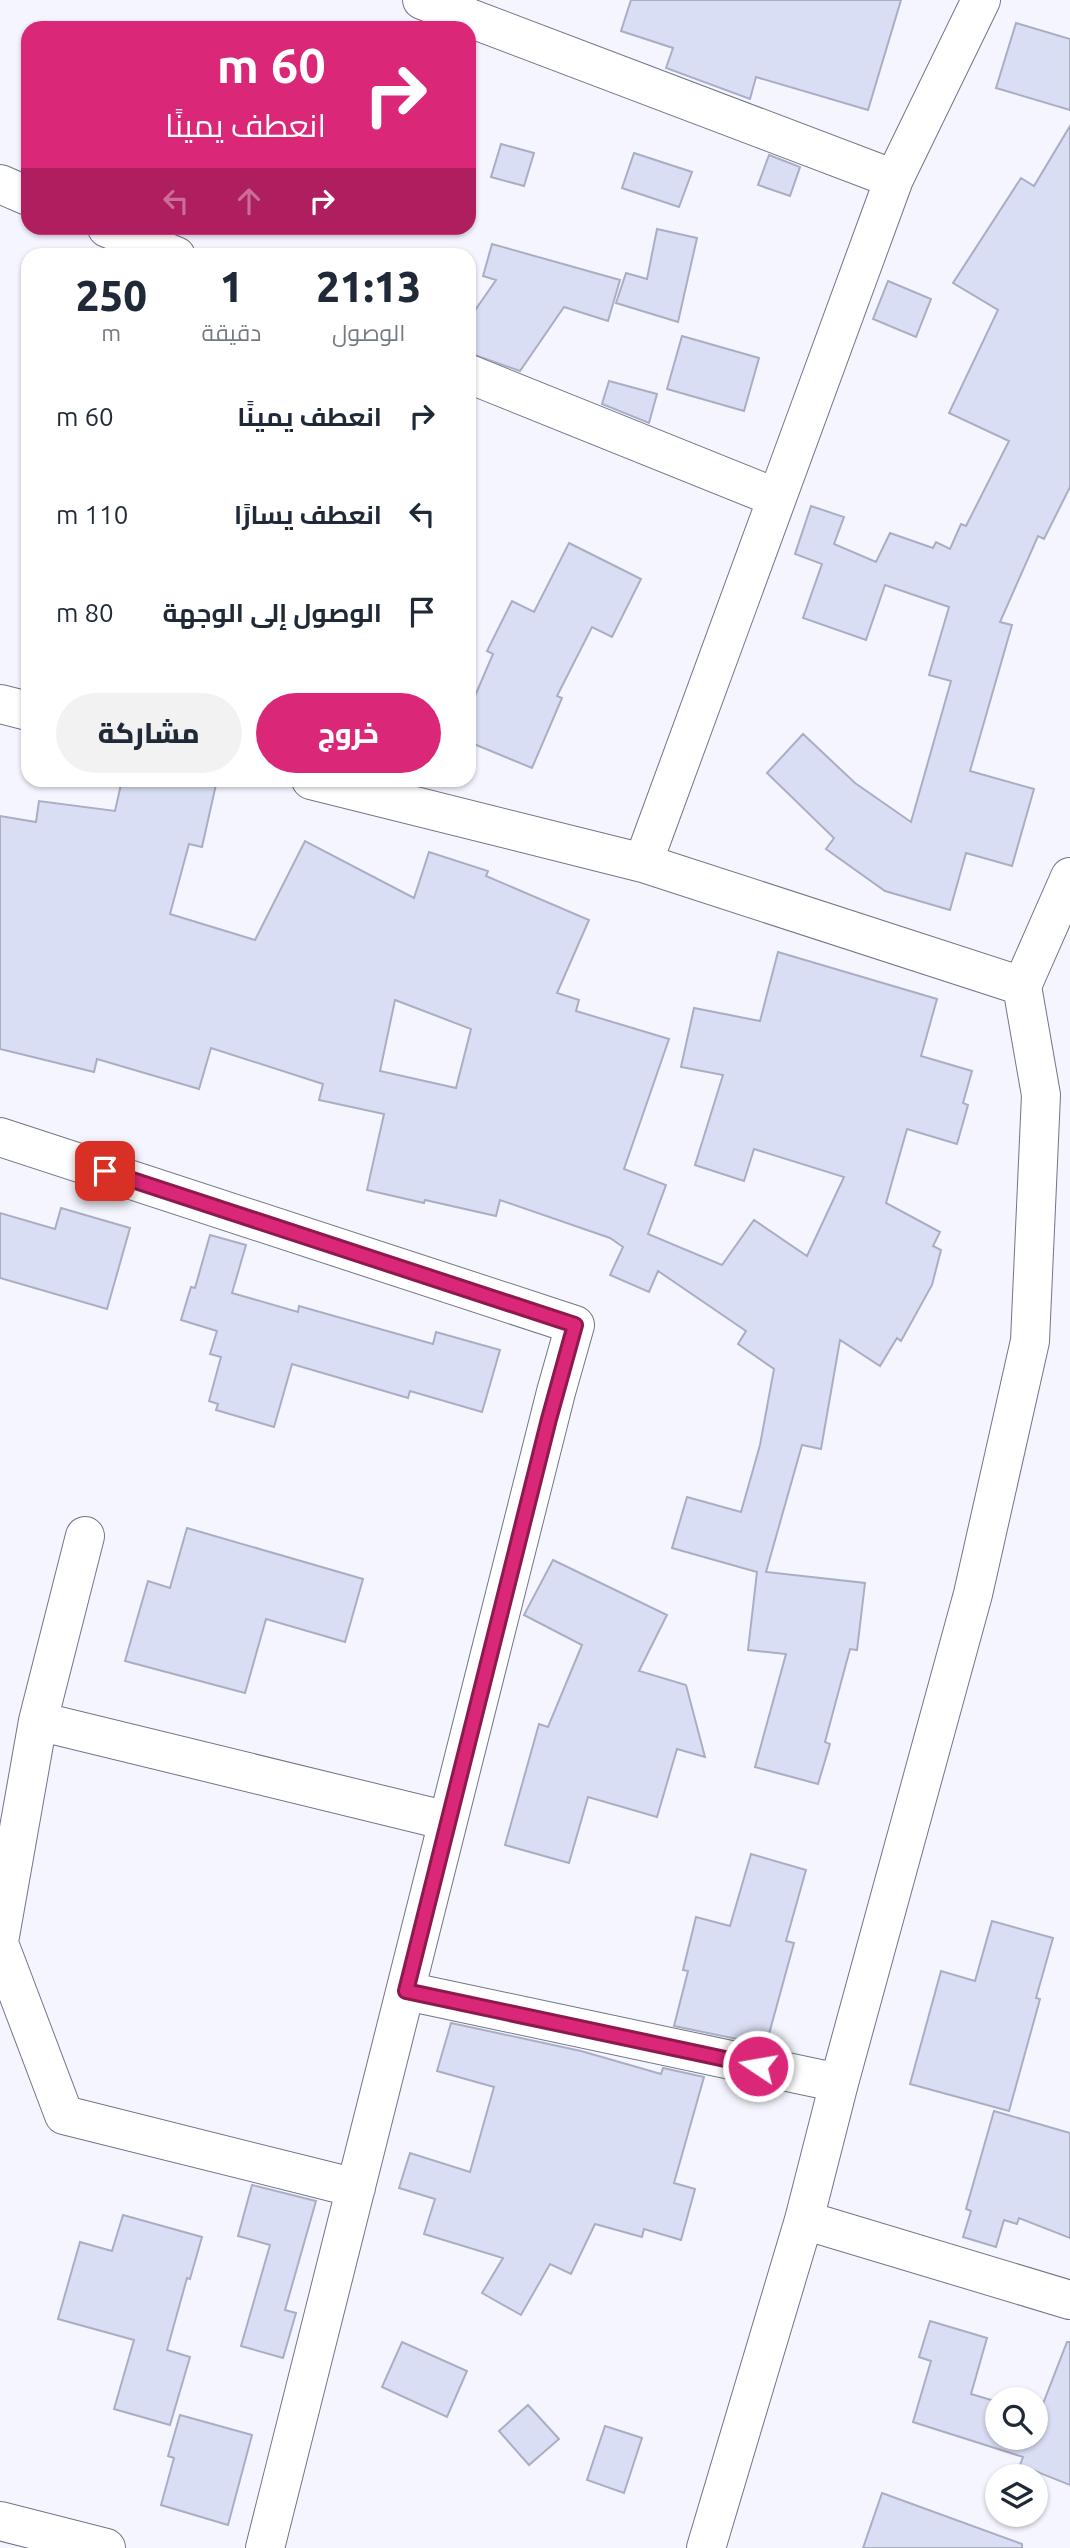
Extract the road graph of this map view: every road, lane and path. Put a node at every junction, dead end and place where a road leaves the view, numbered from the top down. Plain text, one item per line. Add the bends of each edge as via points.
1 (422, 0) edge
2 (981, 0) edge
3 (894, 179) junction
4 (0, 184) edge
5 (21, 193) edge
6 (124, 235) edge
7 (156, 248) edge
8 (476, 377) edge
9 (777, 498) junction
10 (0, 704) edge
11 (21, 709) edge
12 (338, 787) edge
13 (643, 863) junction
14 (1070, 877) edge
15 (1022, 986) junction
16 (0, 1137) edge
17 (85, 1536) dead end
18 (38, 1721) junction
19 (448, 1821) junction
20 (0, 1936) edge
21 (0, 1946) edge
22 (406, 1991) junction
23 (839, 2083) junction
24 (356, 2188) junction
25 (804, 2220) junction
26 (1070, 2300) edge
27 (0, 2521) edge
28 (106, 2548) edge
29 (265, 2548) edge
30 (706, 2548) edge

1 - 3 street
2 - 3 street
3 - 9 street
4 - 5 street
6 - 7 street
8 - 9 street
9 - 13 street
10 - 11 street
12 - 13 street
13 - 15 street
14 - 15 street
15 - 23 street via 1041,1095 1030,1340 973,1594
16 - 19 street via 575,1325
17 - 18 street
18 - 19 street
18 - 20 street
19 - 22 street
21 - 24 street via 64,2115
22 - 23 street
22 - 24 street
23 - 25 street
24 - 29 street
25 - 26 street
25 - 30 street
27 - 28 street

